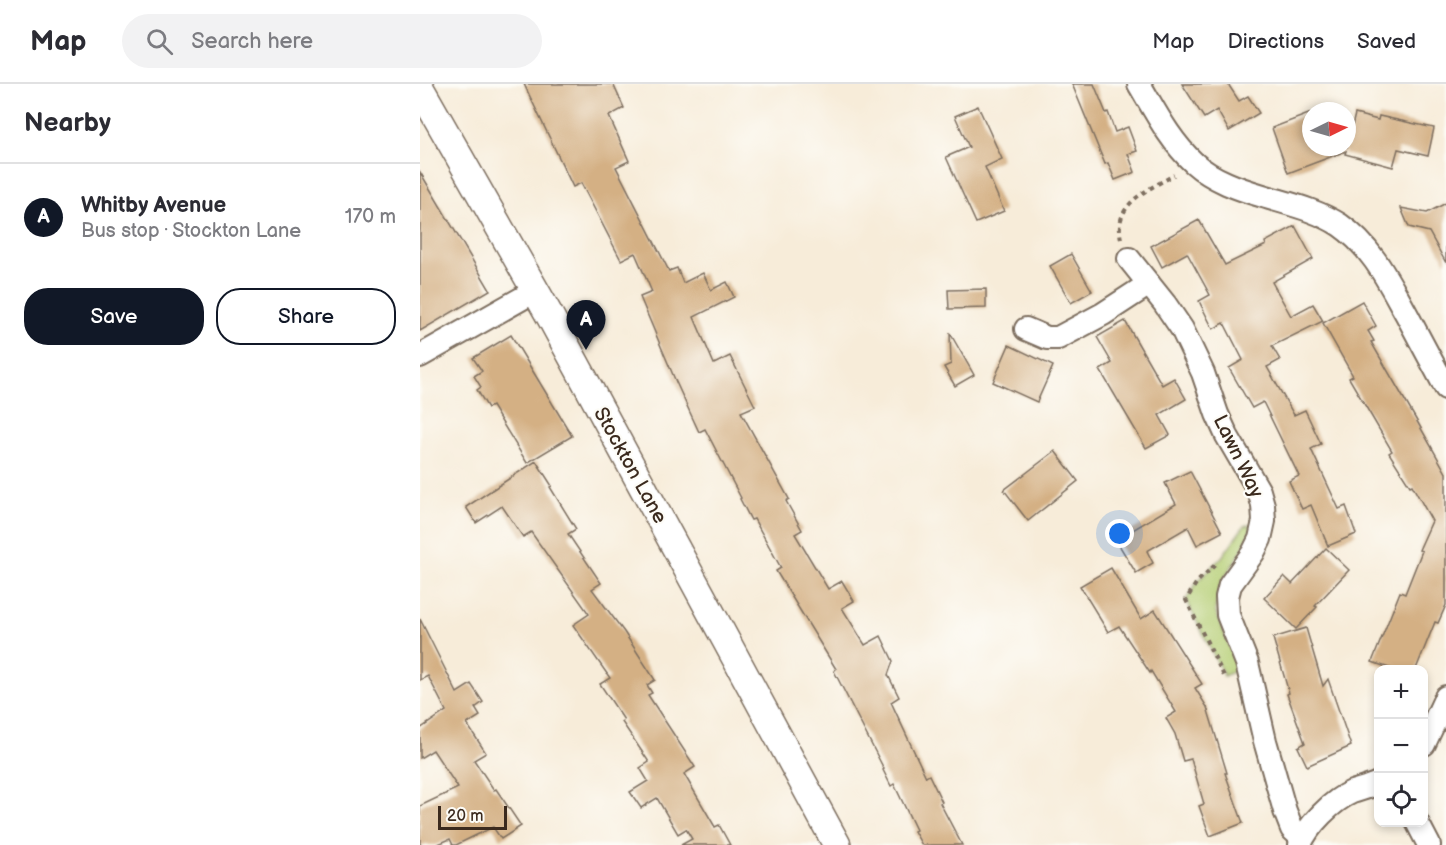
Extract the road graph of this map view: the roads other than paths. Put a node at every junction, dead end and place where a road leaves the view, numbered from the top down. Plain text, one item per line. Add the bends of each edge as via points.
1 (1139, 84) edge
2 (420, 88) edge
3 (1129, 259) road end
4 (1149, 284) junction
5 (535, 291) junction
6 (1026, 329) dead end
7 (420, 356) edge
8 (1446, 388) edge
9 (1446, 697) edge
10 (1428, 735) edge
11 (1374, 784) edge
12 (1420, 827) edge
13 (1301, 841) edge
14 (837, 845) edge
15 (1429, 845) edge

1 - 8 street via 1176,144 1194,163 1232,186 1321,215 1358,240 1379,264
2 - 5 street, Stockton Lane
3 - 4 street, Lawn Way
4 - 6 street via 1058,338
4 - 13 street, Lawn Way via 1182,329 1227,436 1263,505 1260,538 1230,585 1228,615 1247,663 1285,811
5 - 7 street
5 - 14 street, Stockton Lane
9 - 10 street
11 - 13 street via 1332,804
12 - 15 street

